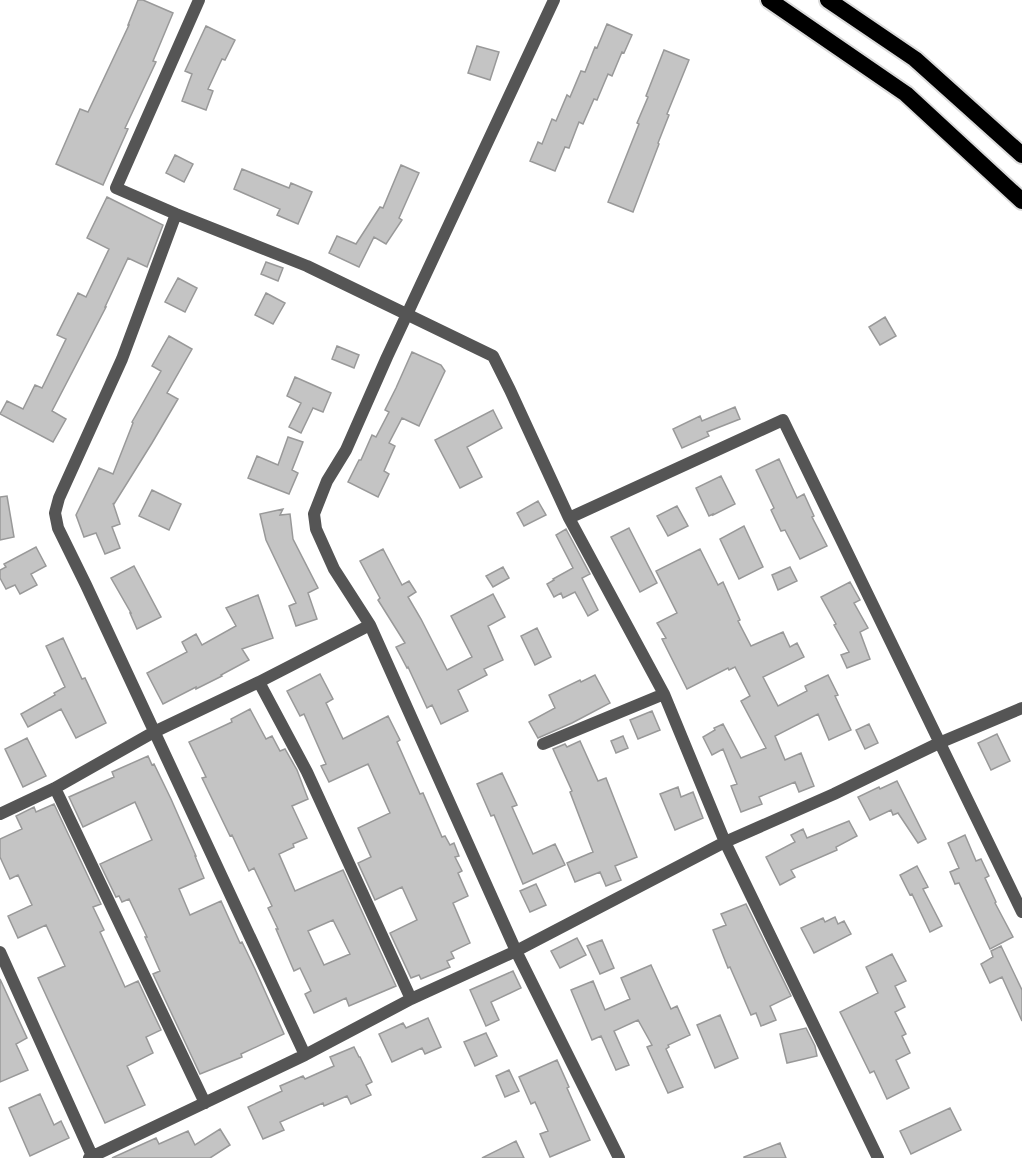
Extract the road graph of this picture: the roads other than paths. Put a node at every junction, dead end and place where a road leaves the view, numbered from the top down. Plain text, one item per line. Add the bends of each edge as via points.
1 (199, 0) edge
2 (554, 0) edge
3 (769, 0) edge
4 (828, 0) edge
5 (1022, 155) edge
6 (1022, 201) edge
7 (176, 214) junction
8 (407, 315) junction
9 (570, 518) junction
10 (370, 625) junction
11 (259, 682) junction
12 (664, 694) junction
13 (1022, 708) edge
14 (154, 732) junction
15 (939, 743) junction
16 (543, 744) dead end
17 (55, 788) junction
18 (0, 814) edge
19 (725, 842) junction
20 (1022, 912) edge
21 (516, 951) junction
22 (0, 952) edge
23 (411, 999) junction
24 (305, 1054) junction
25 (205, 1103) junction
26 (92, 1157) edge
27 (619, 1158) edge
28 (878, 1158) edge

1 - 7 street via 116,188
2 - 8 street
3 - 6 highway via 906,94
4 - 5 highway via 915,58
7 - 8 street via 307,266
7 - 14 street via 122,359 55,513 58,528
8 - 9 street via 493,356
8 - 10 street via 314,514 316,529 334,569
9 - 12 street
9 - 15 street via 783,420
10 - 11 street
10 - 21 street
11 - 14 street
11 - 23 street via 307,772
12 - 16 street
12 - 19 street
13 - 15 street
14 - 17 street
14 - 24 street
15 - 19 street
15 - 20 street
17 - 18 street
17 - 25 street
19 - 21 street
19 - 28 street
21 - 23 street
21 - 27 street
22 - 26 street
23 - 24 street
24 - 25 street
25 - 26 street

